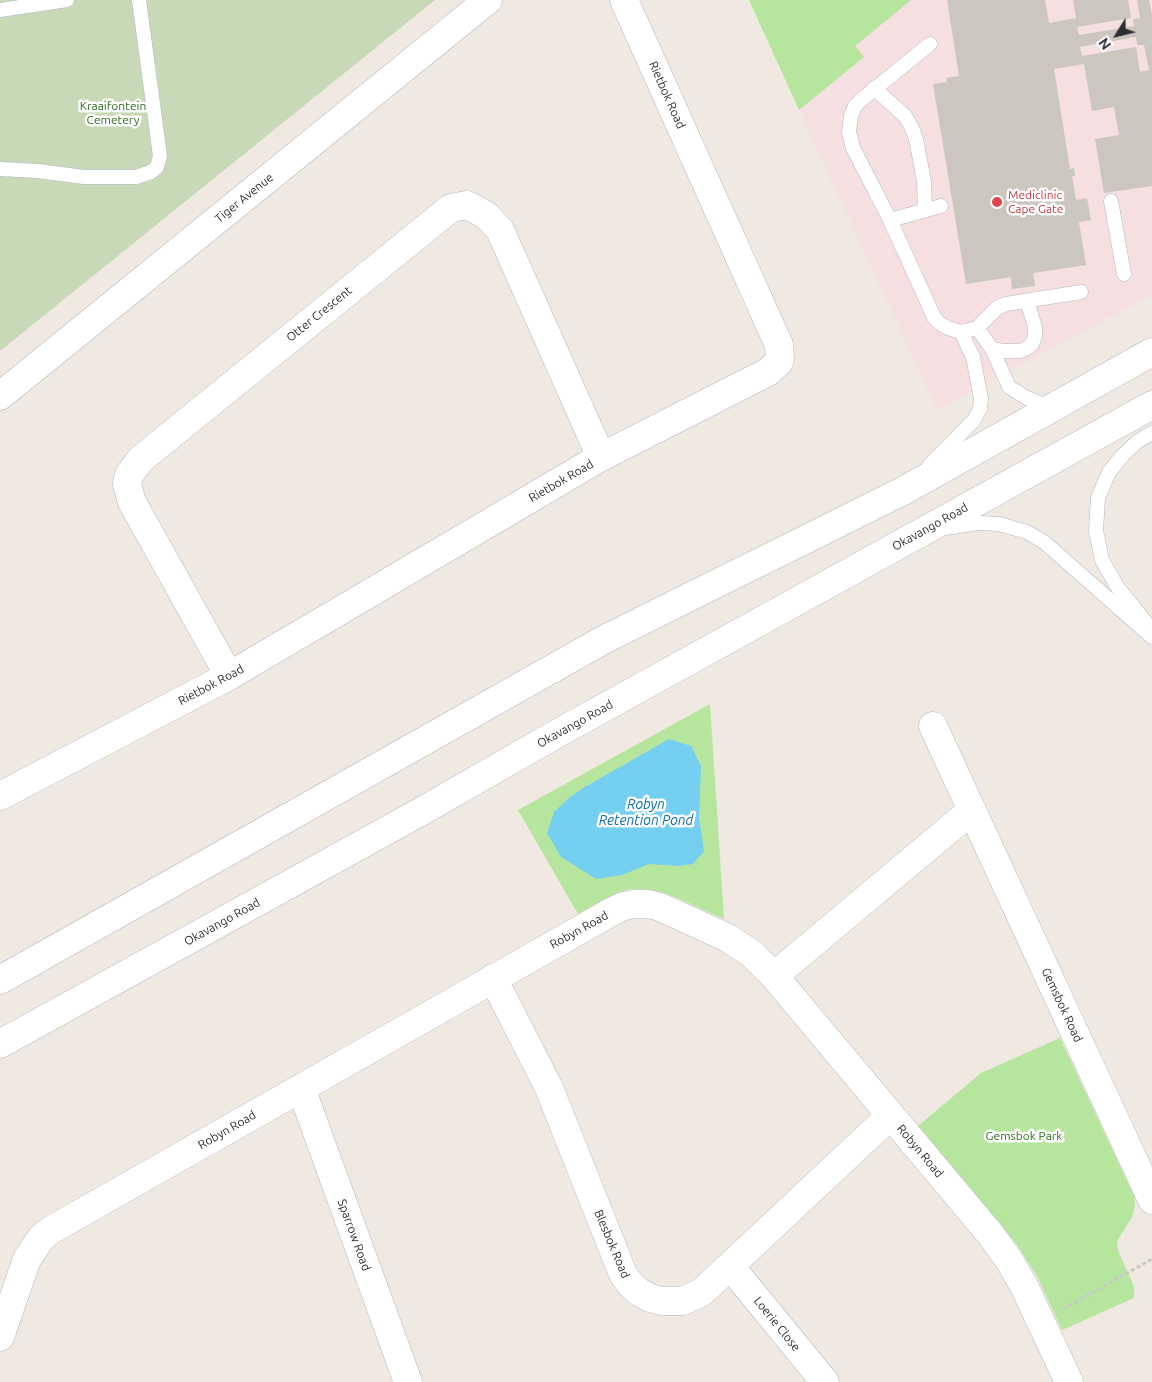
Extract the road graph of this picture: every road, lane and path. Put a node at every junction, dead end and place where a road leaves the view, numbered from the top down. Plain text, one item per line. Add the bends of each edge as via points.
1 (68, 0) edge
2 (139, 0) edge
3 (488, 0) edge
4 (624, 0) edge
5 (0, 10) edge
6 (930, 44) dead end
7 (874, 88) junction
8 (0, 169) edge
9 (1111, 201) dead end
10 (941, 206) dead end
11 (925, 210) junction
12 (890, 220) junction
13 (1124, 274) dead end
14 (1081, 292) dead end
15 (1027, 300) junction
16 (977, 328) junction
17 (961, 332) junction
18 (992, 349) junction
19 (1152, 352) edge
20 (0, 396) edge
21 (1152, 405) edge
22 (1050, 408) junction
23 (1152, 433) edge
24 (602, 457) junction
25 (903, 492) junction
26 (917, 534) junction
27 (1152, 630) edge
28 (1152, 637) edge
29 (229, 676) junction
30 (933, 726) dead end
31 (0, 796) edge
32 (972, 810) junction
33 (774, 976) junction
34 (493, 978) junction
35 (0, 980) edge
36 (0, 1044) edge
37 (300, 1088) junction
38 (890, 1116) junction
39 (1152, 1200) edge
40 (1152, 1259) edge
41 (730, 1266) junction
42 (1042, 1322) junction
43 (0, 1337) edge
44 (408, 1382) edge
45 (825, 1382) edge
46 (1069, 1382) edge

1 - 5 lane
2 - 8 lane via 160,156 154,170 136,177 84,177
3 - 20 street, Tiger Avenue
4 - 24 street, Rietbok Road via 779,345 780,358 768,372
6 - 7 lane
7 - 11 lane via 900,111 912,128 924,181
7 - 12 lane via 856,106 849,132 853,148
9 - 13 lane
10 - 11 lane
11 - 12 lane
12 - 17 lane via 934,317 948,328
14 - 15 lane
15 - 16 lane via 997,308
15 - 18 lane via 1035,327 1032,344 1020,351
16 - 17 lane
16 - 18 lane
17 - 25 lane via 973,357 980,408 974,420
18 - 22 lane via 1009,387
19 - 22 street
21 - 26 street, Okavango Road
22 - 25 street
23 - 27 lane via 1122,455 1109,472 1098,498 1096,531 1102,560 1118,588
24 - 29 street, Rietbok Road
24 - 29 street, Otter Crescent via 500,230 487,216 467,205 451,208 141,459 129,475 127,484 132,502
25 - 35 street via 605,639
26 - 28 lane via 979,523 999,524 1027,532 1044,542
26 - 36 street, Okavango Road
29 - 31 street, Rietbok Road
30 - 32 street, Gemsbok Road
32 - 33 street
32 - 39 street, Gemsbok Road
33 - 34 street, Robyn Road via 752,954 728,938 660,908 635,904 613,911
33 - 38 street, Robyn Road
34 - 37 street, Robyn Road
34 - 41 street, Blesbok Road via 549,1088 623,1274 630,1284 650,1298 683,1301 702,1292
37 - 43 street, Robyn Road via 42,1238 27,1259
37 - 44 street, Sparrow Road
38 - 41 street, Blesbok Road
38 - 42 street, Robyn Road via 991,1235 1020,1279
40 - 42 path
41 - 45 street, Loerie Close
42 - 46 street, Robyn Road

